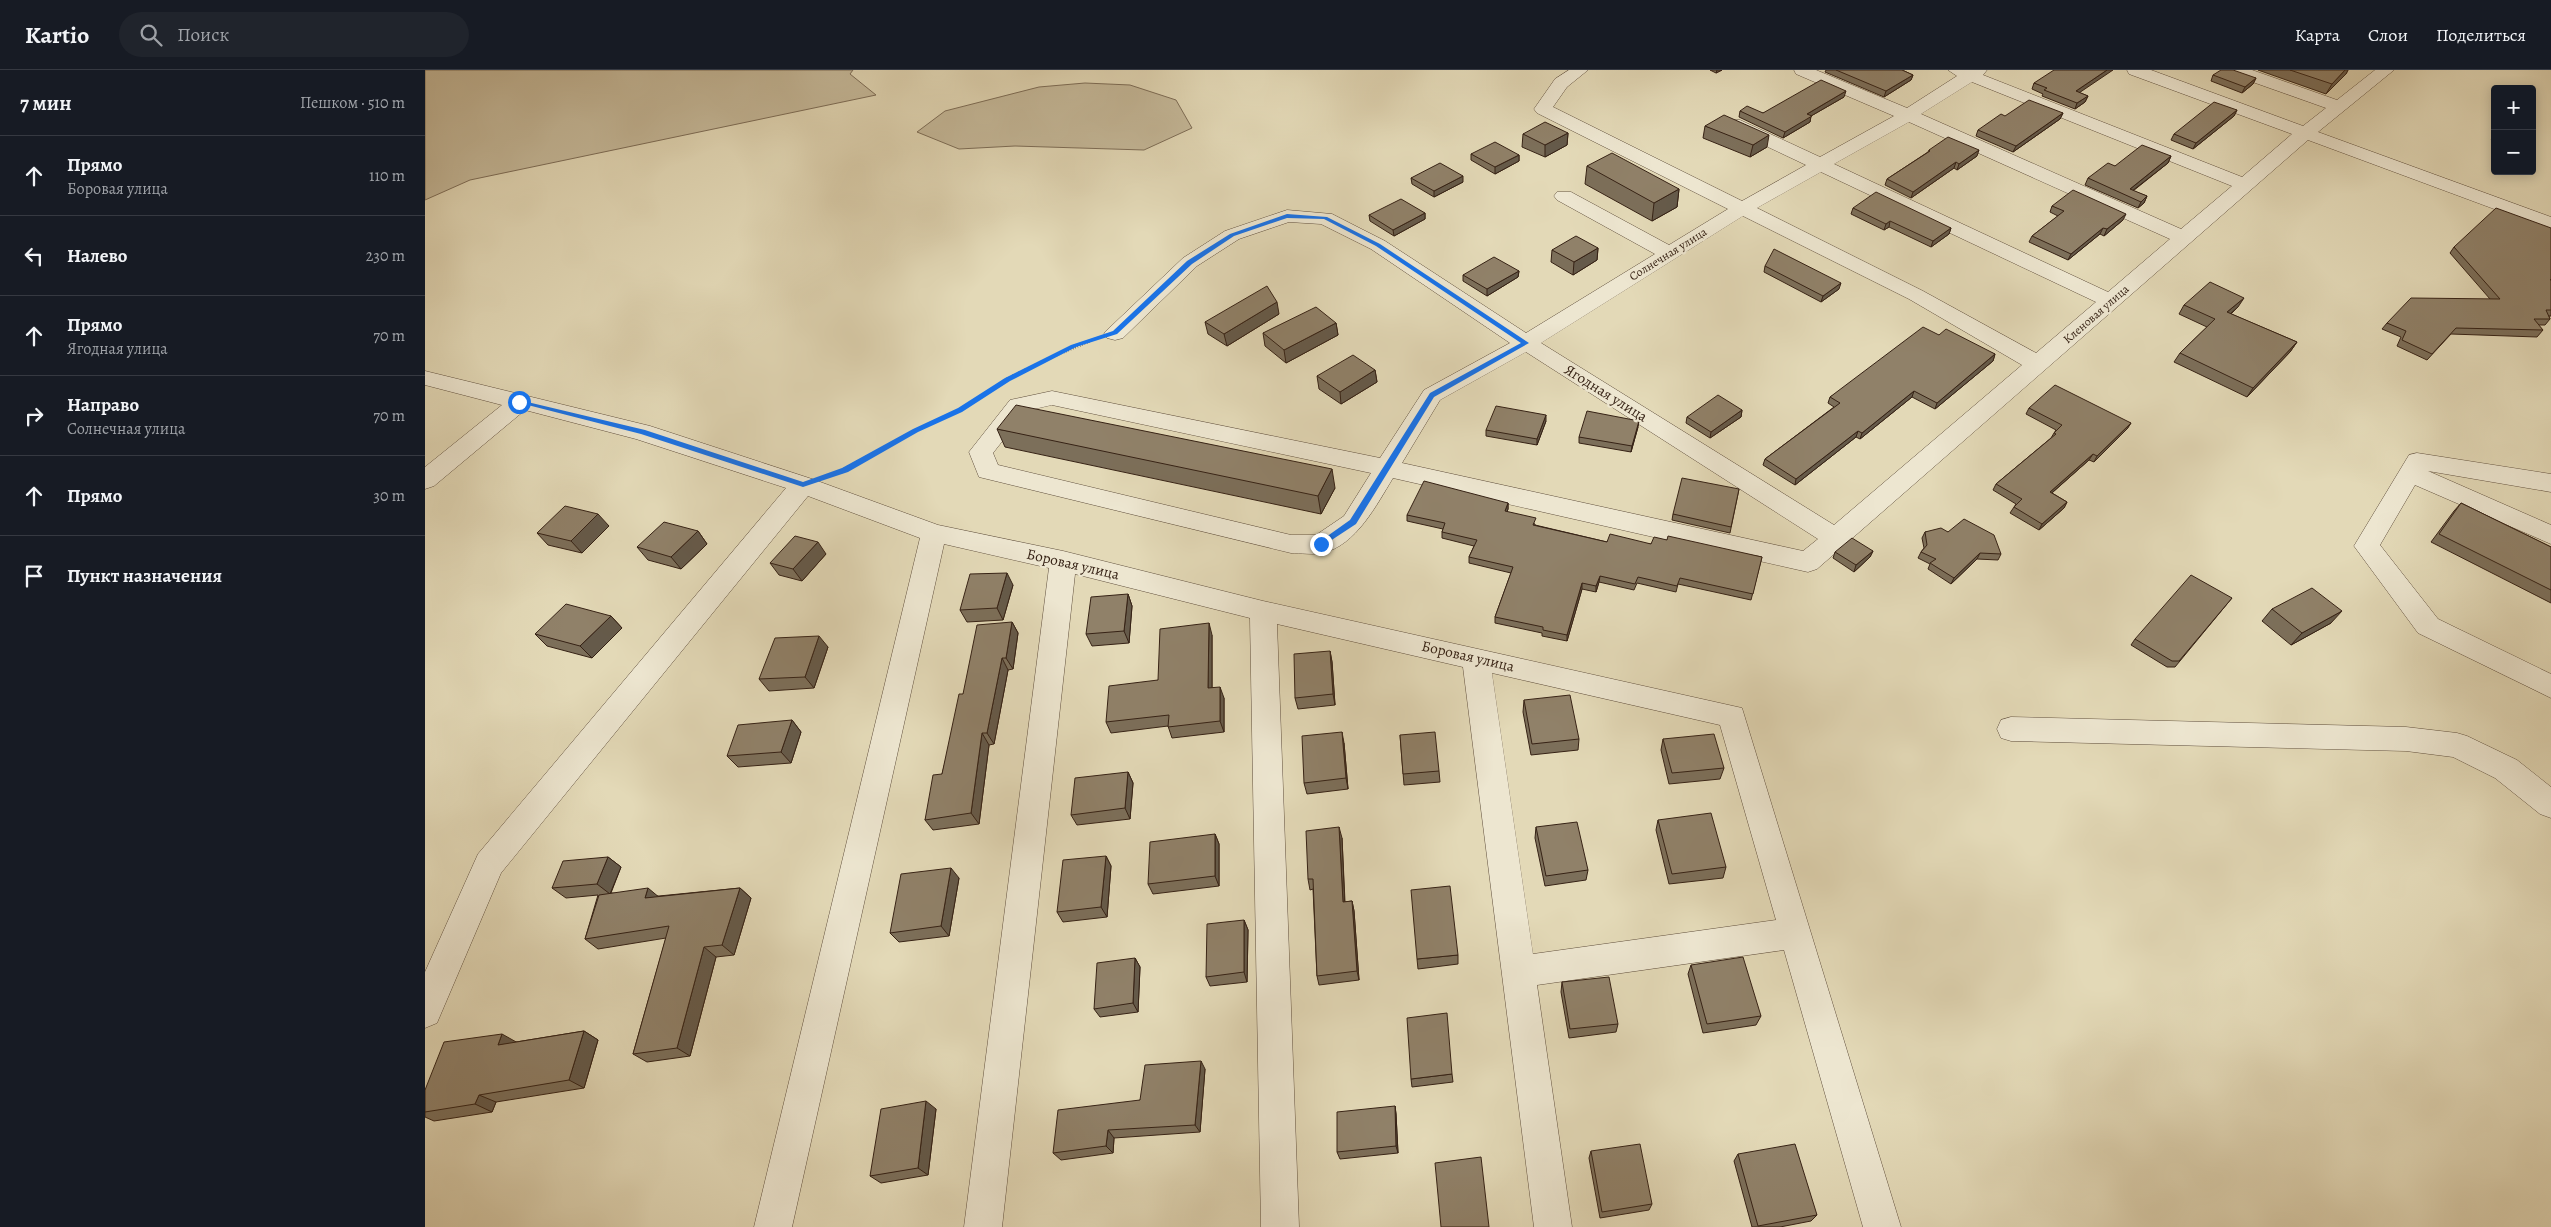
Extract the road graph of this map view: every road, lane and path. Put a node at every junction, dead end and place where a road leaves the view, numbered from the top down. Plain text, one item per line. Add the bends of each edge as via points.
1 (1580, 70) edge
2 (1801, 70) edge
3 (2135, 70) edge
4 (2236, 70) edge
5 (2386, 70) edge
6 (1968, 72) edge
7 (2338, 106) junction
8 (1908, 115) junction
9 (1725, 119) edge
10 (2305, 133) junction
11 (1820, 164) junction
12 (2245, 185) junction
13 (1564, 196) dead end
14 (1743, 208) junction
15 (2551, 224) edge
16 (2184, 238) junction
17 (1670, 254) junction
18 (2111, 301) junction
19 (1115, 332) joint
20 (1526, 343) junction
21 (2038, 364) junction
22 (425, 378) edge
23 (519, 402) junction
24 (1387, 468) junction
25 (2410, 473) junction
26 (425, 480) edge
27 (2551, 483) edge
28 (803, 485) junction
29 (934, 534) junction
30 (2551, 535) edge
31 (1836, 538) junction
32 (1063, 561) junction
33 (1263, 611) junction
34 (1476, 658) junction
35 (2551, 687) edge
36 (2011, 729) dead end
37 (2551, 805) edge
38 (1795, 933) junction
39 (1518, 972) junction
40 (425, 1011) edge
41 (773, 1227) edge
42 (983, 1227) edge
43 (1279, 1227) edge
44 (1553, 1227) edge
45 (1882, 1227) edge

1 - 14 street via 1561,83 1543,109
2 - 8 street
3 - 10 street
4 - 7 street
5 - 7 street, Кленовая улица
6 - 8 street, Солнечная улица
6 - 12 street
7 - 10 street, Кленовая улица
8 - 11 street, Солнечная улица
8 - 16 street
9 - 11 street
10 - 12 street, Кленовая улица
10 - 15 street
11 - 14 street, Солнечная улица
11 - 18 street
12 - 16 street, Кленовая улица
13 - 17 street
14 - 17 street, Солнечная улица
14 - 21 street via 1916,294
16 - 18 street, Кленовая улица
17 - 20 street, Солнечная улица
18 - 21 street, Кленовая улица
19 - 20 street, Ягодная улица via 1190,262 1232,235 1287,216 1325,218 1378,245
19 - 28 path via 1073,346 1007,379 960,410 845,470
20 - 24 street, Солнечная улица via 1432,395
20 - 31 street, Ягодная улица
21 - 31 street, Кленовая улица
22 - 23 street, Боровая улица
23 - 26 street
23 - 28 street, Боровая улица via 643,432
24 - 24 street, Солнечная улица via 1353,522 1321,544 1291,544 989,470 981,452 1018,405 1052,398
24 - 31 street, Кленовая улица via 1808,562
25 - 27 street via 2417,460
25 - 30 street
25 - 35 street via 2367,546 2429,626
28 - 29 street, Боровая улица
28 - 40 street via 489,864
29 - 32 street, Боровая улица
29 - 41 street
32 - 33 street, Боровая улица
32 - 42 street
33 - 34 street, Боровая улица
33 - 43 street
34 - 38 street, Боровая улица via 1732,716
34 - 39 street
36 - 37 street via 2406,739 2457,745 2506,769
38 - 39 street
38 - 45 street
39 - 44 street

